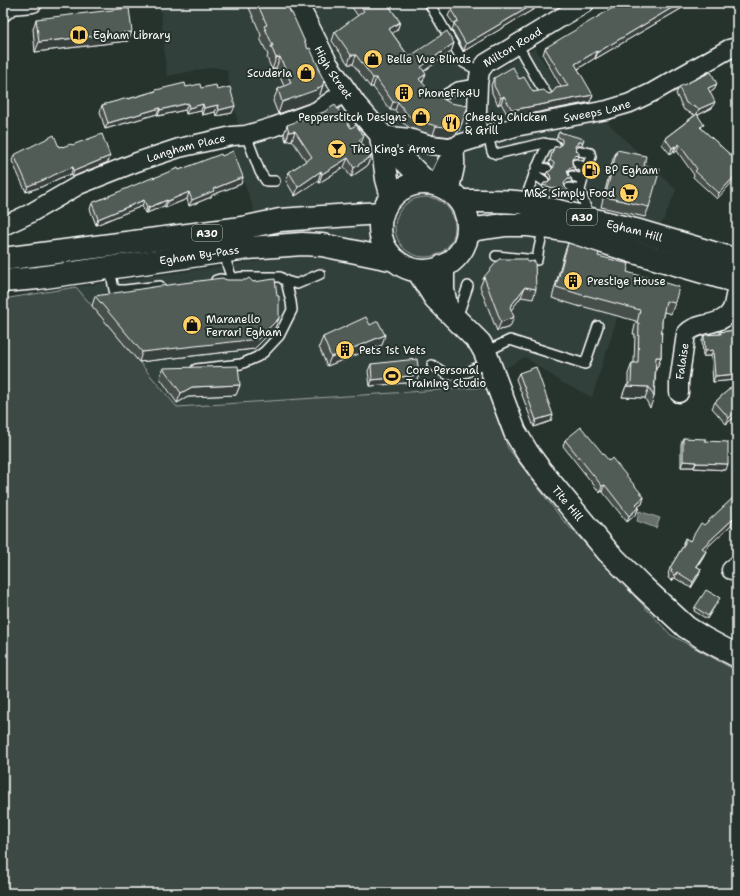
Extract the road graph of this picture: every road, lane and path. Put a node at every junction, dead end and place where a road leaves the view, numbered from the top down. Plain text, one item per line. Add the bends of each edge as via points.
1 (33, 3) edge
2 (429, 3) edge
3 (585, 3) edge
4 (301, 4) edge
5 (3, 12) edge
6 (517, 44) junction
7 (737, 47) edge
8 (479, 77) junction
9 (345, 91) junction
10 (446, 94) dead end
11 (547, 95) edge
12 (246, 135) junction
13 (381, 135) junction
14 (482, 136) junction
15 (455, 151) junction
16 (580, 151) dead end
17 (576, 164) dead end
18 (586, 168) junction
19 (547, 169) dead end
20 (536, 171) junction
21 (572, 176) dead end
22 (582, 180) junction
23 (275, 181) dead end
24 (544, 181) edge
25 (569, 188) dead end
26 (443, 190) junction
27 (580, 190) junction
28 (525, 203) junction
29 (387, 205) junction
30 (584, 218) junction
31 (3, 226) edge
32 (544, 227) junction
33 (468, 234) junction
34 (225, 252) junction
35 (496, 256) dead end
36 (3, 259) edge
37 (395, 260) junction
38 (737, 260) edge
39 (443, 266) junction
40 (110, 268) junction
41 (418, 271) junction
42 (320, 274) dead end
43 (232, 279) junction
44 (3, 281) edge
45 (206, 281) edge
46 (286, 281) junction
47 (737, 282) edge
48 (169, 285) edge
49 (468, 286) dead end
50 (737, 287) edge
51 (450, 312) junction
52 (598, 326) dead end
53 (487, 356) junction
54 (432, 365) dead end
55 (185, 370) edge
56 (679, 393) dead end
57 (737, 656) edge

1 - 5 street via 11,5
2 - 8 lane via 464,63
3 - 6 street, Milton Road
4 - 9 main road, High Street via 327,65
6 - 8 street, Milton Road via 486,63
6 - 11 lane
7 - 14 street, Sweeps Lane via 630,103
8 - 10 lane
8 - 14 street
9 - 12 street, Langham Place via 317,111
9 - 13 main road, High Street
12 - 23 lane via 260,172 266,180
12 - 31 street, Langham Place via 179,148 137,162 79,185 32,222
13 - 15 street via 409,138
13 - 26 main road, High Street via 402,158
13 - 29 main road via 387,179
14 - 15 street, Sweeps Lane via 459,144
14 - 20 lane via 496,154 544,143 551,145
15 - 26 street, Sweeps Lane via 446,162
16 - 18 lane via 590,153
17 - 18 lane
18 - 22 lane
19 - 20 lane
20 - 24 lane
20 - 28 lane
21 - 22 lane
22 - 27 lane
25 - 27 lane
26 - 28 main road, Egham Hill / A30 via 489,200
26 - 29 main road via 415,184 399,192
26 - 33 main road via 464,210
27 - 30 lane via 586,208
28 - 30 main road, Egham Hill / A30
29 - 36 main road, Egham By-Pass / A30 via 365,214 280,220 242,228
29 - 37 main road via 380,222 380,232 382,241
30 - 38 main road, Egham Hill / A30 via 639,231
32 - 33 main road, Egham Hill / A30 via 505,225
32 - 35 lane via 537,260
32 - 47 main road, Egham Hill / A30 via 569,231
33 - 39 main road via 459,254
34 - 37 main road, Egham By-Pass / A30 via 308,244
34 - 40 main road, Egham By-Pass / A30
34 - 43 lane
37 - 41 main road
39 - 41 main road
39 - 51 main road, Tite Hill via 443,290
40 - 44 main road, Egham By-Pass / A30
40 - 48 lane via 114,290
41 - 51 main road, Tite Hill via 435,298
42 - 46 lane via 297,284
43 - 45 lane
43 - 46 lane via 268,276 280,277
46 - 55 lane via 292,310 279,336 264,352 241,364
49 - 51 lane via 460,309
50 - 56 street, Falaise via 732,308 726,316 715,323 694,328 686,334
51 - 53 main road, Tite Hill via 480,343
52 - 53 lane via 586,364 510,340
53 - 54 lane via 468,372 448,376
53 - 57 main road, Tite Hill via 515,432 526,452 608,552 686,627

